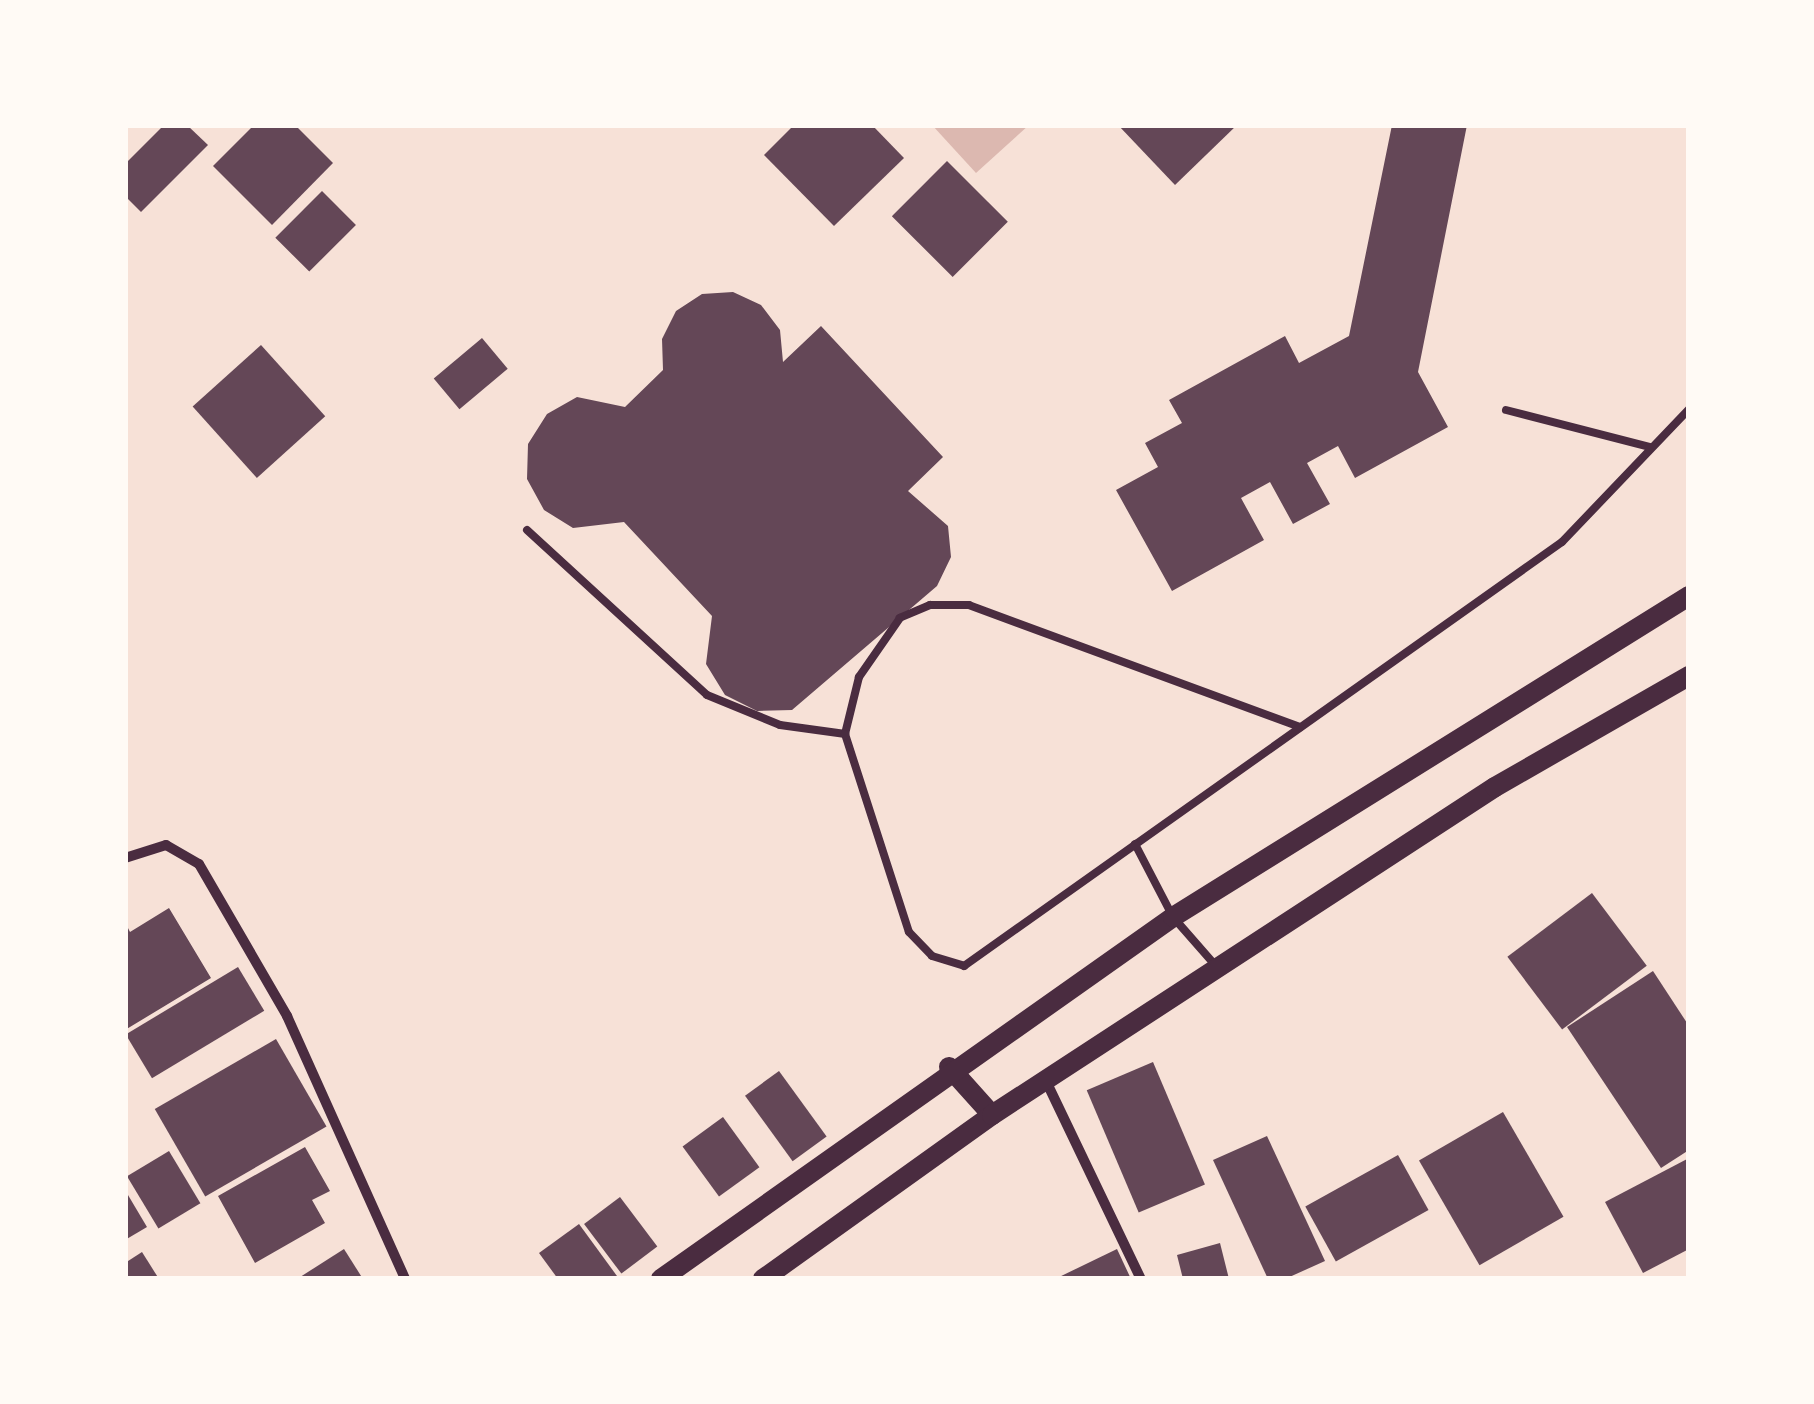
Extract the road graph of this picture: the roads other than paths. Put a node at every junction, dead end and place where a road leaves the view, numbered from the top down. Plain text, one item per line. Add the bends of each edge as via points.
1 (1689, 409) edge
2 (1506, 410) dead end
3 (1650, 448) junction
4 (527, 530) dead end
5 (1689, 596) edge
6 (1689, 676) edge
7 (1300, 727) junction
8 (844, 734) junction
9 (1135, 844) junction
10 (125, 858) edge
11 (1173, 917) junction
12 (1218, 969) junction
13 (949, 1067) junction
14 (1046, 1081) junction
15 (992, 1115) junction
16 (405, 1279) edge
17 (661, 1279) edge
18 (763, 1279) edge
19 (1142, 1279) edge

1 - 3 lane
2 - 3 lane
3 - 7 lane via 1562,542
4 - 8 lane via 707,695 780,725
5 - 11 main road
6 - 12 main road via 1495,787
7 - 8 lane via 969,605 930,605 900,618 859,677
7 - 9 lane
8 - 9 lane via 908,932 948,964 964,966
9 - 11 lane
10 - 16 street via 166,845 198,864 288,1016
11 - 12 lane
11 - 13 main road
12 - 14 main road
13 - 15 main road
13 - 17 main road
14 - 15 main road
14 - 19 street
15 - 18 main road

